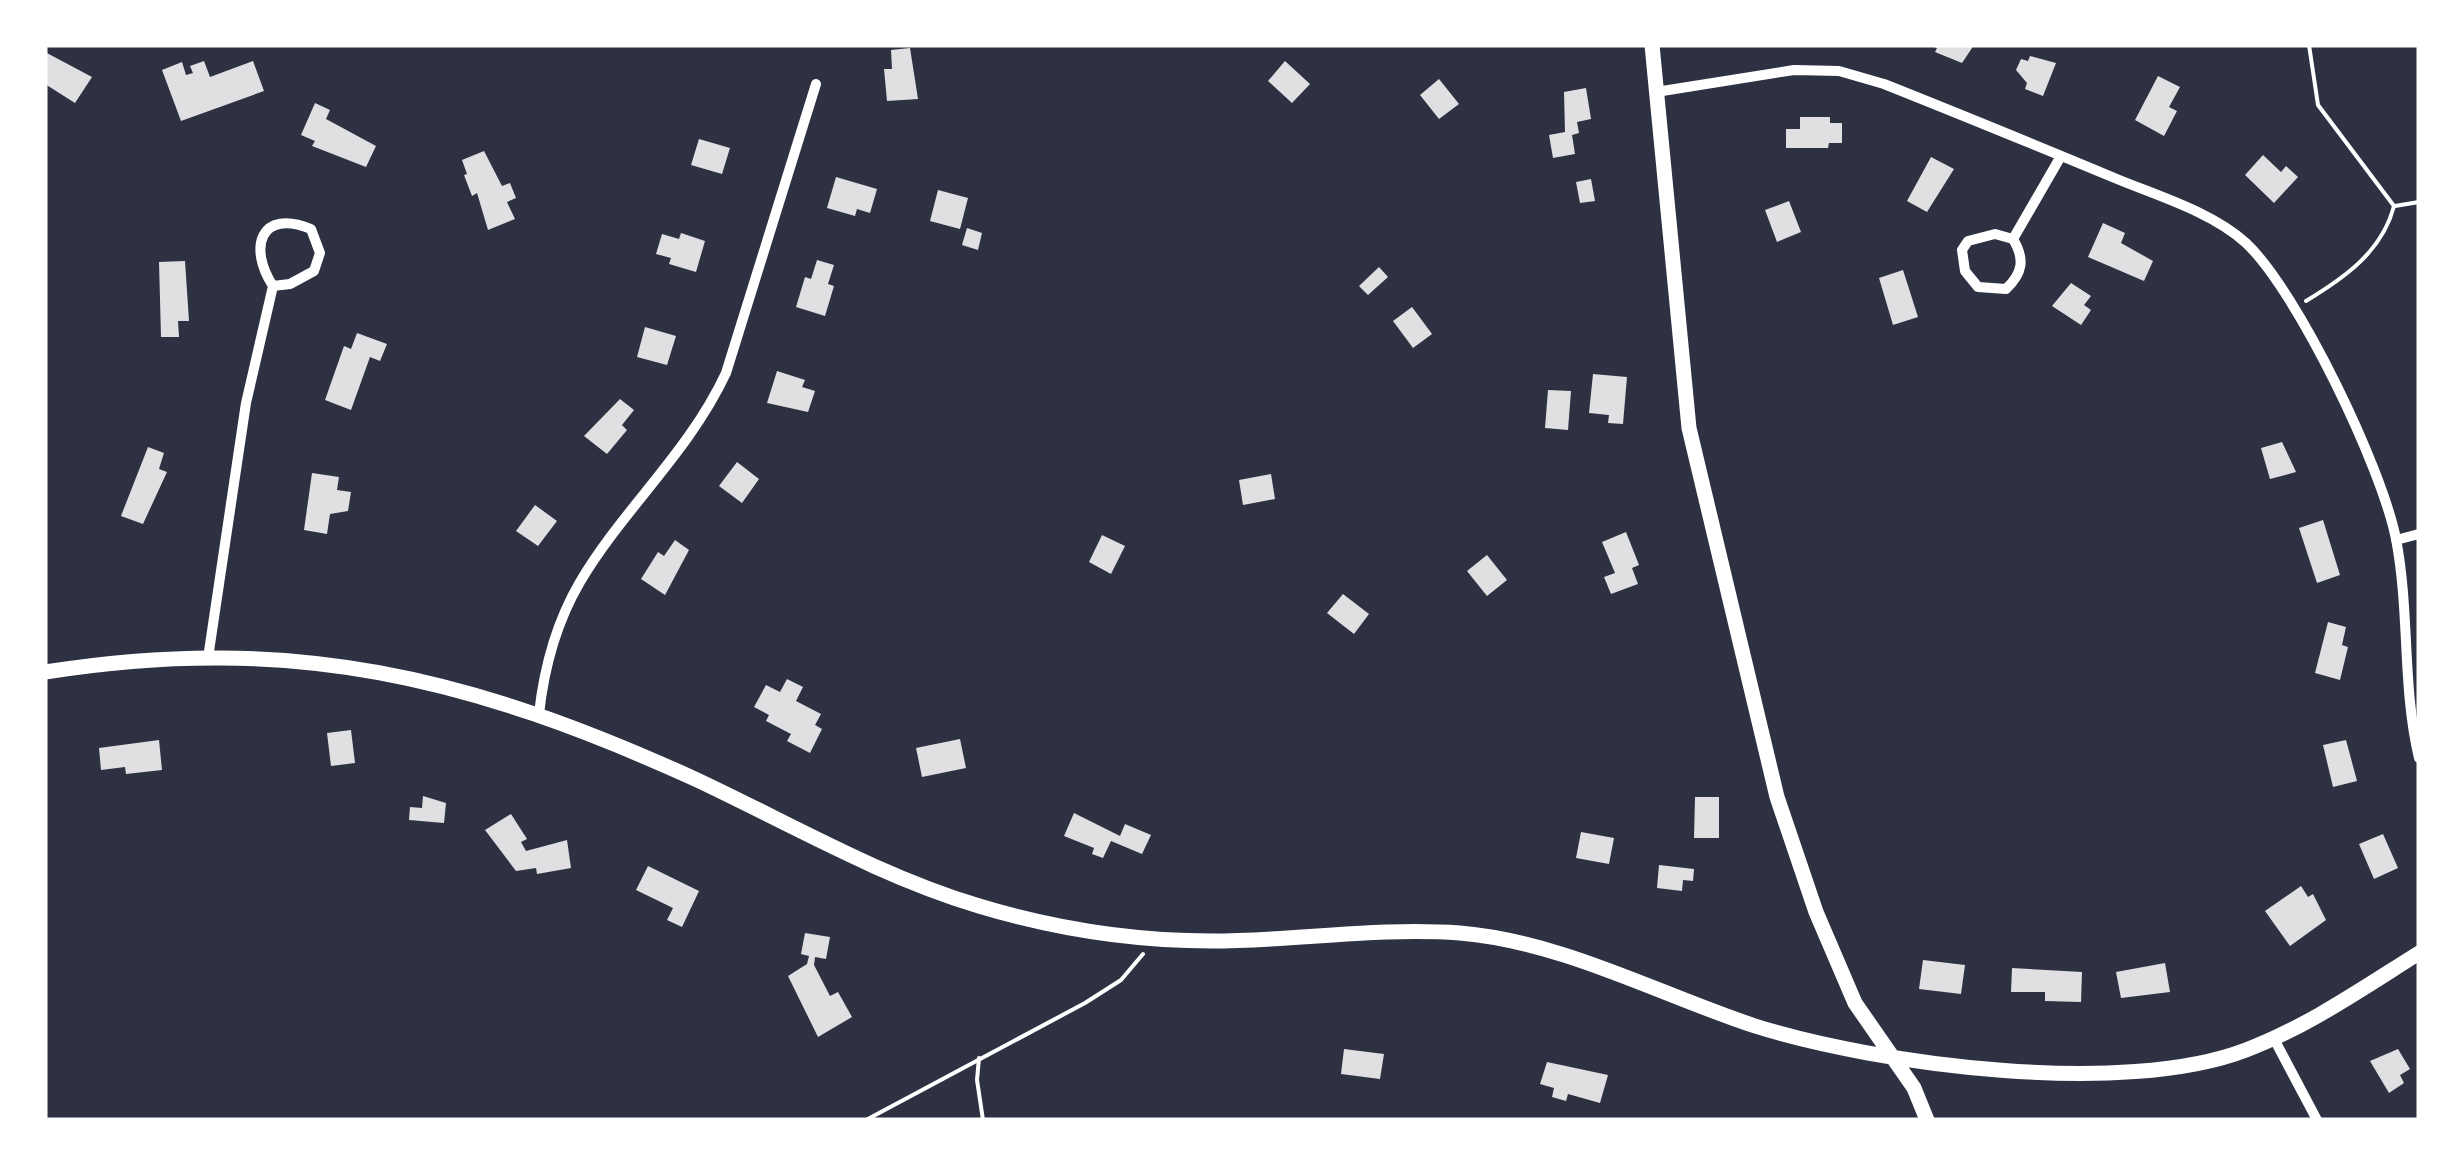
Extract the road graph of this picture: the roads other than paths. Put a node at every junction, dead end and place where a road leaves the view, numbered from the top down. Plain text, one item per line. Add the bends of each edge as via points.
1 (1652, 45) edge
2 (816, 84) dead end
3 (1656, 92) junction
4 (2061, 156) junction
5 (2013, 239) junction
6 (273, 286) junction
7 (2419, 534) edge
8 (2396, 540) junction
9 (208, 658) junction
10 (45, 672) edge
11 (538, 714) junction
12 (2419, 758) edge
13 (2419, 953) edge
14 (2274, 1037) junction
15 (1895, 1056) junction
16 (1927, 1120) edge
17 (2317, 1120) edge

1 - 3 main road
2 - 11 street via 726,374 665,472 580,582 551,646
3 - 4 street via 1794,70 1839,71
3 - 15 main road via 1689,428 1774,784 1816,912 1855,1003
4 - 5 street
4 - 8 street via 2226,228 2247,244 2293,308 2377,472
5 - 5 street via 2022,266 2017,278 2006,289 1978,287 1965,271 1962,250 1968,241 1994,234
6 - 6 street via 260,266 258,246 266,230 296,223 310,229 320,253 314,272
6 - 9 street via 246,403
7 - 8 street
8 - 12 street
9 - 10 main road
9 - 11 main road via 369,668 466,689
11 - 15 main road via 941,893 1020,916 1212,941 1414,932 1507,940 1760,1028
13 - 14 main road
14 - 15 main road via 2216,1059 2097,1074
14 - 17 street
15 - 16 main road

